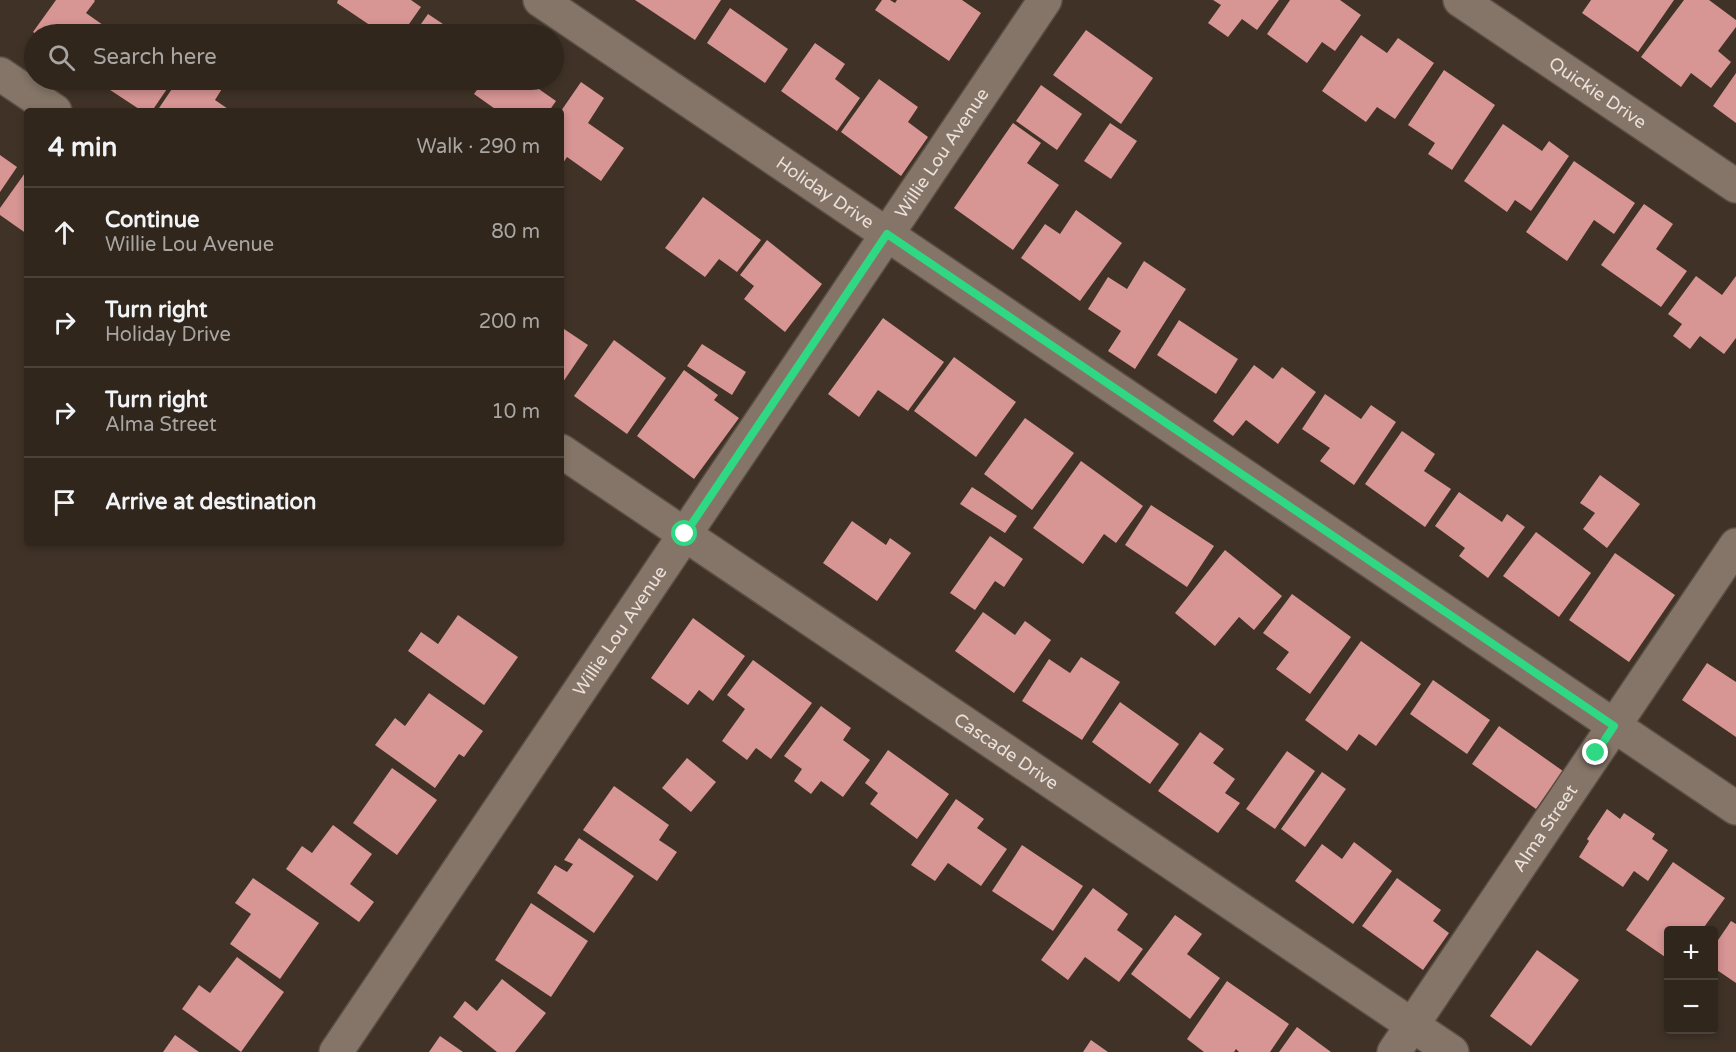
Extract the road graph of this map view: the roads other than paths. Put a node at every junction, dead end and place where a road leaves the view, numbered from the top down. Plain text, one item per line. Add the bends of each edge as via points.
1 (540, 0) edge
2 (1045, 0) edge
3 (1460, 0) edge
4 (0, 74) edge
5 (51, 108) edge
6 (1736, 186) edge
7 (887, 234) junction
8 (564, 453) edge
9 (685, 534) junction
10 (1736, 545) edge
11 (1614, 726) junction
12 (1736, 808) edge
13 (1412, 1025) junction
14 (336, 1052) edge
15 (1394, 1052) edge
16 (1452, 1052) edge

1 - 7 street, Holiday Drive
2 - 7 street, Willie Lou Avenue
3 - 6 street, Quickie Drive
4 - 5 street
7 - 9 street, Willie Lou Avenue
7 - 11 street, Holiday Drive
8 - 9 street, Cascade Drive
9 - 13 street, Cascade Drive
9 - 14 street, Willie Lou Avenue
10 - 11 street, Alma Street
11 - 12 street, Holiday Drive
11 - 13 street, Alma Street
13 - 15 street, Alma Street
13 - 16 street, Cascade Drive

